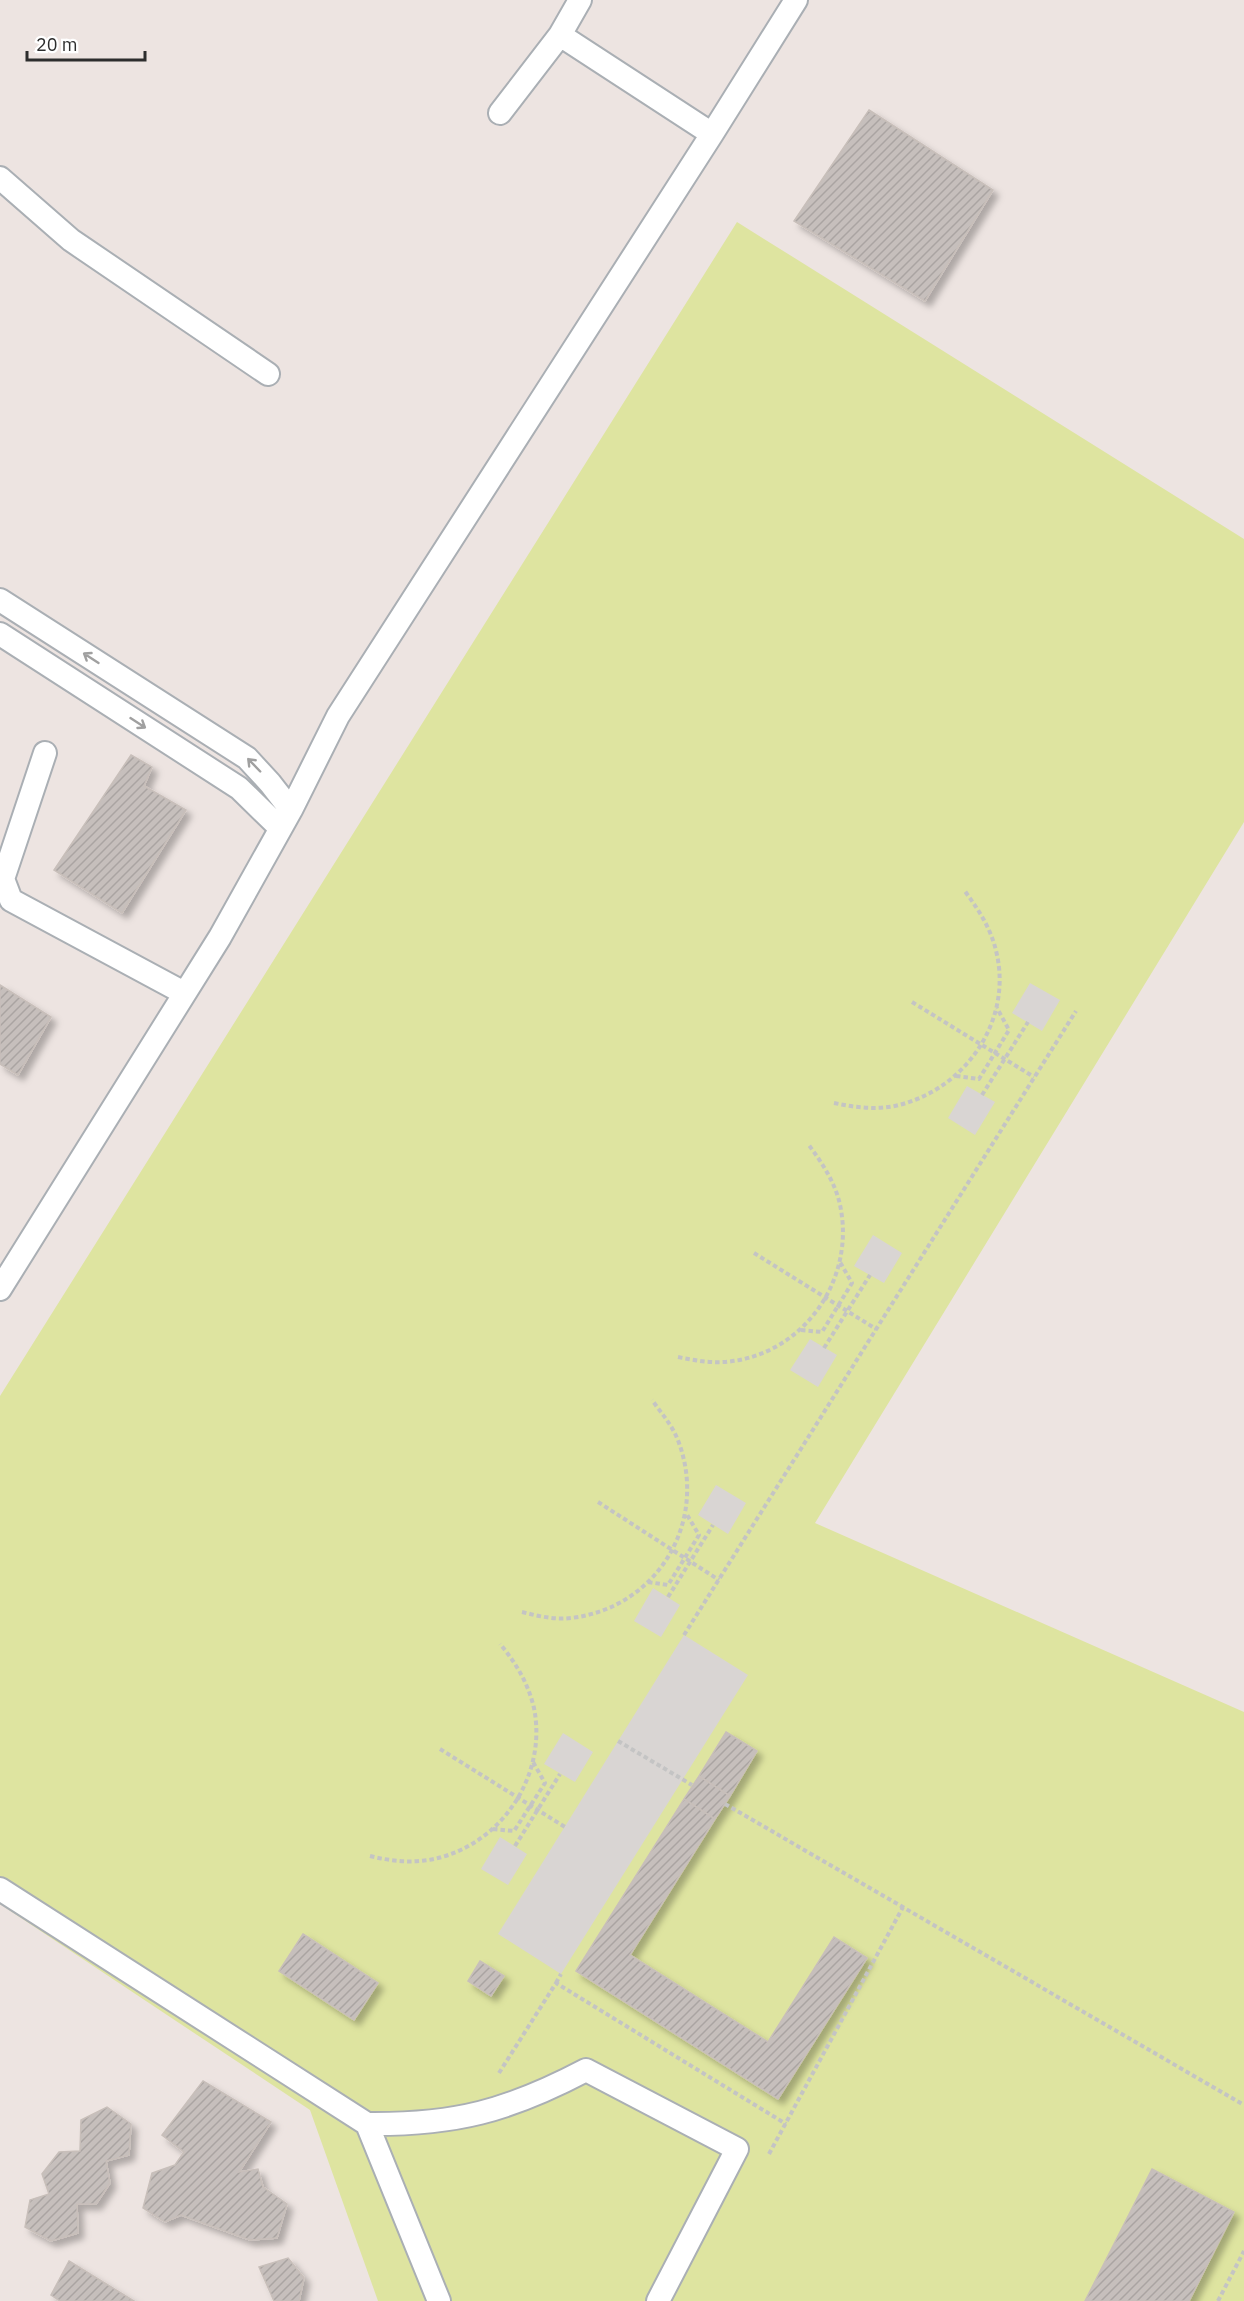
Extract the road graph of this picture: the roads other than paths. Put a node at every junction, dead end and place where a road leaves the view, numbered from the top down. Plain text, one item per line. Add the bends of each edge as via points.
1 (580, 0) edge
2 (796, 0) edge
3 (560, 35) junction
4 (500, 113) dead end
5 (712, 134) junction
6 (0, 178) edge
7 (268, 374) dead end
8 (0, 600) edge
9 (0, 634) edge
10 (45, 753) dead end
11 (286, 819) junction
12 (184, 993) junction
13 (0, 1289) edge
14 (0, 1889) edge
15 (367, 2124) junction
16 (439, 2301) edge
17 (658, 2301) edge

1 - 3 lane
2 - 5 lane
3 - 4 lane
3 - 5 lane
5 - 11 lane via 338,716
6 - 7 lane via 71,240
11 -> 8 lane via 270,783 248,758
9 -> 11 lane
10 - 12 lane via 3,879 11,900
11 - 12 lane
12 - 13 lane
14 - 15 lane
15 - 16 lane
15 - 17 lane via 435,2122 482,2114 518,2103 586,2070 737,2150

